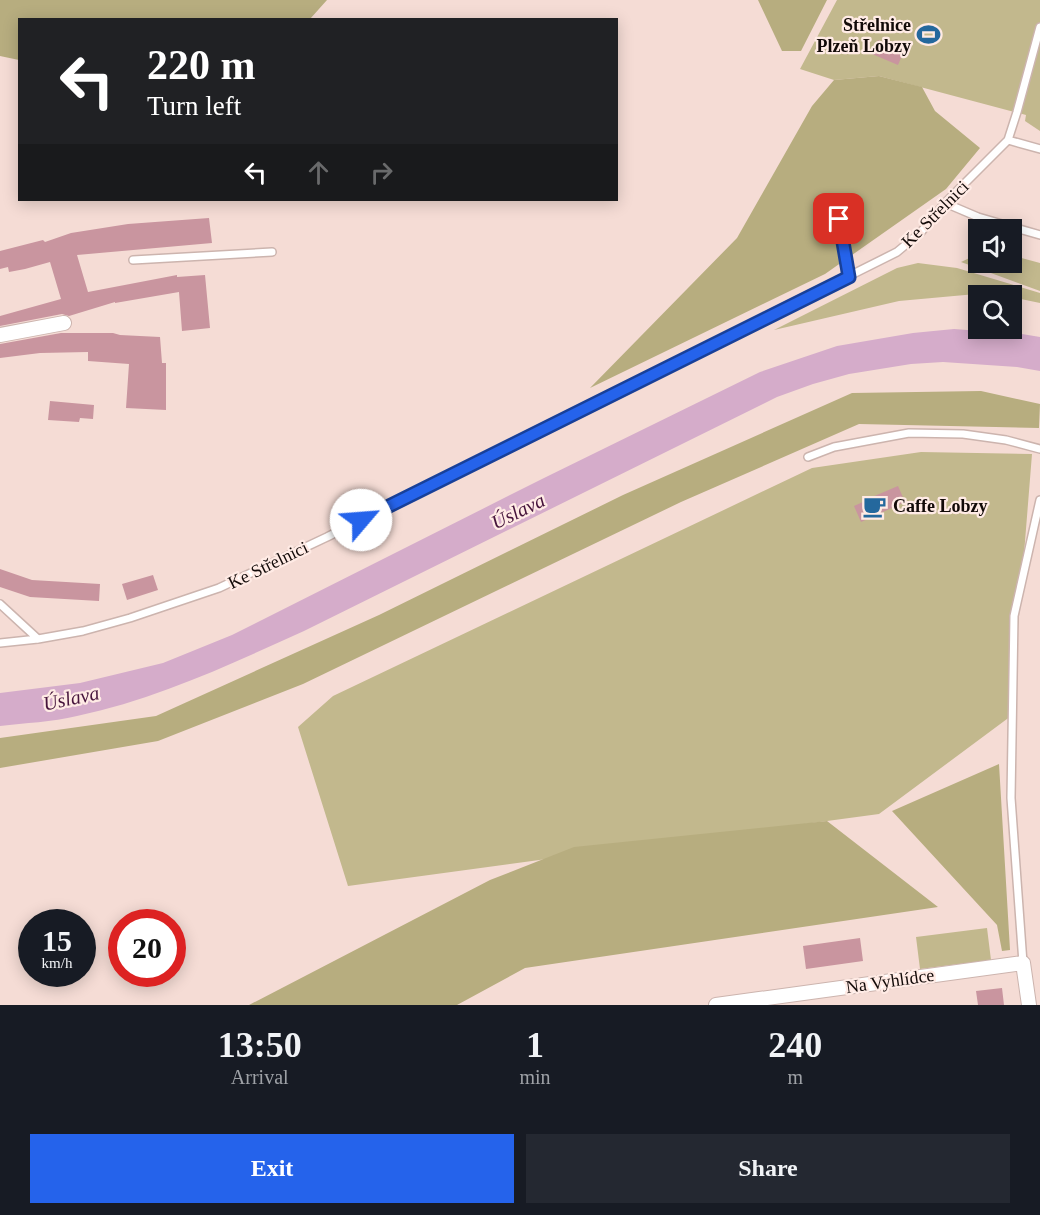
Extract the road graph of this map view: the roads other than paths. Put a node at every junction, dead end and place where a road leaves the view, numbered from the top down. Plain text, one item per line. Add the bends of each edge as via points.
1 (1040, 27) edge
2 (1008, 140) junction
3 (1040, 149) edge
4 (945, 203) junction
5 (830, 219) dead end
6 (1040, 235) edge
7 (272, 252) dead end
8 (133, 260) dead end
9 (849, 277) junction
10 (64, 323) dead end
11 (0, 335) edge
12 (1040, 448) edge
13 (808, 457) dead end
14 (1040, 500) edge
15 (0, 604) edge
16 (38, 639) junction
17 (0, 643) edge
18 (1023, 963) junction
19 (716, 1005) edge
20 (1029, 1005) edge

1 - 2 lane
2 - 3 lane
2 - 4 lane, Ke Střelnici
4 - 6 lane
4 - 9 lane, Ke Střelnici via 921,232 897,252
5 - 9 lane via 839,219
7 - 8 lane
9 - 16 lane, Ke Střelnici via 219,588 130,618
10 - 11 street
12 - 13 lane via 963,434 909,433 834,447
14 - 18 lane via 1014,616 1011,798
15 - 16 lane
16 - 17 lane, Ke Střelnici
18 - 19 street, Na Vyhlídce
18 - 20 street

